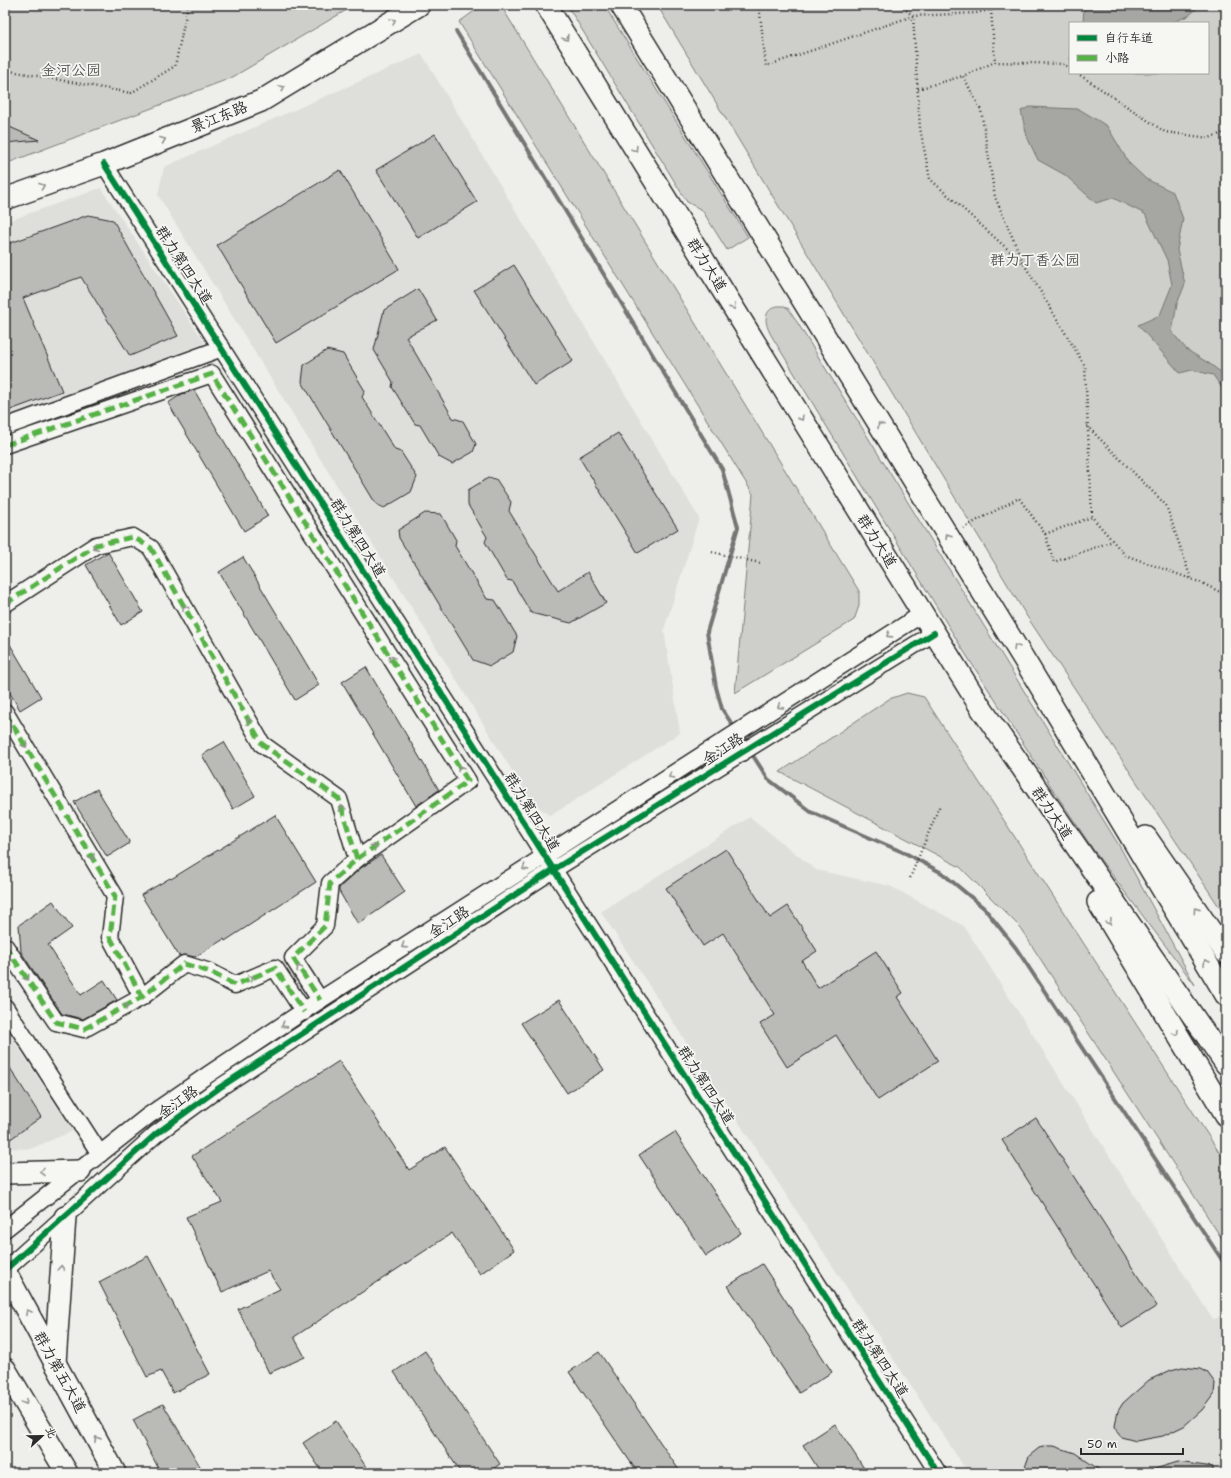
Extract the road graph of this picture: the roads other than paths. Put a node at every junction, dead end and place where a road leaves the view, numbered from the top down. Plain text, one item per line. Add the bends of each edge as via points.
1 (419, 5) edge
2 (546, 5) edge
3 (621, 5) edge
4 (104, 164) junction
5 (5, 199) edge
6 (222, 348) junction
7 (5, 427) edge
8 (5, 445) edge
9 (5, 604) edge
10 (922, 614) junction
11 (934, 633) junction
12 (1028, 666) junction
13 (981, 708) junction
14 (5, 712) edge
15 (545, 856) junction
16 (357, 859) junction
17 (553, 870) junction
18 (5, 946) edge
19 (1226, 953) edge
20 (1226, 995) edge
21 (142, 998) junction
22 (320, 1000) junction
23 (5, 1007) edge
24 (304, 1012) junction
25 (1226, 1064) edge
26 (1226, 1115) edge
27 (100, 1154) junction
28 (80, 1171) junction
29 (5, 1173) edge
30 (65, 1217) junction
31 (5, 1229) edge
32 (5, 1270) edge
33 (55, 1363) junction
34 (6, 1373) edge
35 (67, 1473) edge
36 (115, 1473) edge
37 (938, 1473) edge

4 -> 1 main road, 景江东路 via 260,101
2 -> 10 main road, 群力大道
12 -> 3 main road
5 -> 4 main road, 景江东路
4 - 6 street, 群力第四大道
6 - 7 street
6 - 15 street, 群力第四大道
16 -> 8 street via 468,781 212,374
16 -> 9 street via 339,799 262,744 152,548 132,537 96,545
10 - 11 main road, 群力大道
10 -> 15 street, 金江路
11 - 13 main road, 群力大道
11 - 17 street, 金江路
19 -> 12 main road
20 -> 12 main road
13 - 25 main road, 群力大道
13 -> 26 main road
14 -> 21 street via 115,896 110,937
15 - 17 street, 群力第四大道
15 -> 22 street, 金江路
22 -> 16 street via 292,958 325,926 330,883
17 - 30 street, 金江路 via 219,1088 156,1134
17 - 37 street, 群力第四大道
18 -> 21 street via 56,1022 84,1029
21 -> 24 street via 184,964 210,972 235,985 275,968
22 - 24 street, 金江路
23 - 27 street
24 -> 27 street, 金江路 via 148,1116
27 - 28 street, 金江路
28 -> 29 main road
28 - 31 street, 金江路
30 - 32 street, 金江路
33 -> 30 main road
33 -> 32 main road, 群力第五大道
36 -> 33 main road, 群力第五大道
34 -> 35 main road

